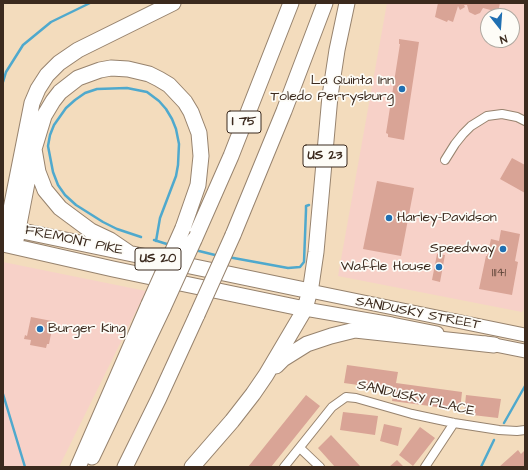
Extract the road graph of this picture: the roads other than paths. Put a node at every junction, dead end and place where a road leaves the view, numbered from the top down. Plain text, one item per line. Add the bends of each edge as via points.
1 (172, 3) edge
2 (291, 3) edge
3 (325, 3) edge
4 (347, 3) edge
5 (525, 121) edge
6 (34, 148) junction
7 (445, 160) dead end
8 (9, 228) edge
9 (7, 245) edge
10 (108, 248) junction
11 (129, 253) junction
12 (217, 272) junction
13 (310, 291) junction
14 (305, 309) junction
15 (392, 324) junction
16 (525, 335) edge
17 (494, 345) junction
18 (525, 351) edge
19 (266, 375) junction
20 (454, 423) junction
21 (525, 430) edge
22 (300, 448) junction
23 (78, 467) edge
24 (86, 467) edge
25 (125, 467) edge
26 (192, 467) edge
27 (284, 467) edge
28 (320, 467) edge
29 (425, 467) edge

1 - 8 highway via 78,50 47,75 32,103
2 - 24 highway, I 75, bridge via 231,156 194,240
3 - 12 highway, I 75, bridge via 284,111
4 - 13 highway, US 23 via 330,96
5 - 7 street via 508,115 487,116 463,134
6 - 8 highway
6 - 11 highway via 38,172 45,190 60,208 74,220
6 - 23 highway, bridge via 44,116 53,101 69,84 100,70 123,68 149,74 173,89 185,102 195,122 200,145 198,184 183,228
8 - 9 highway
8 - 10 highway, FREMONT PIKE / US 20
9 - 10 highway via 30,242 80,251
9 - 14 highway, FREMONT PIKE / US 20
10 - 11 highway, FREMONT PIKE / US 20
11 - 12 highway, FREMONT PIKE / US 20
12 - 13 highway, FREMONT PIKE / US 20
12 - 25 highway, I 75, bridge
13 - 14 highway, US 23
13 - 16 main road, SANDUSKY STREET / US 20
14 - 15 main road, SANDUSKY STREET / US 20
14 - 19 highway
15 - 16 main road via 418,321 505,339 516,339
15 - 17 main road, SANDUSKY STREET / US 20
17 - 18 main road, SANDUSKY STREET / US 20
17 - 19 highway via 355,330 307,344 283,359
19 - 26 highway via 232,422
20 - 21 street, SANDUSKY PLACE via 517,432
20 - 22 street, SANDUSKY PLACE via 346,397 332,407
20 - 29 street
22 - 27 street, SANDUSKY PLACE
22 - 28 street

